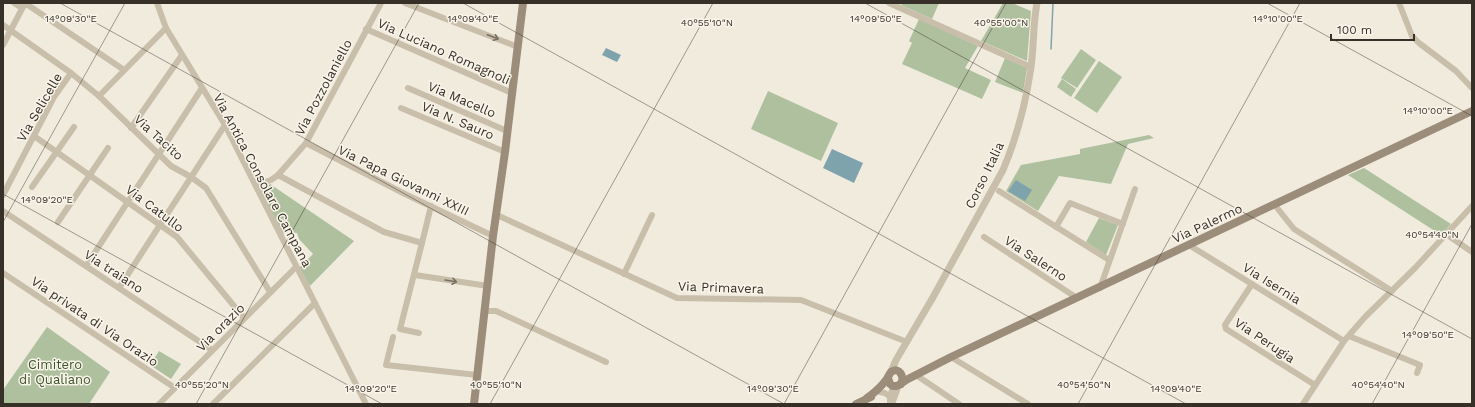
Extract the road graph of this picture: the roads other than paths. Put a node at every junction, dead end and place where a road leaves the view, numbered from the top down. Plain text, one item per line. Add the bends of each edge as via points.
1 (14, 3) edge
2 (157, 3) edge
3 (381, 3) edge
4 (405, 3) edge
5 (523, 3) edge
6 (889, 3) edge
7 (1037, 3) edge
8 (1399, 3) edge
9 (24, 5) edge
10 (3, 25) edge
11 (166, 28) junction
12 (366, 29) junction
13 (10, 30) junction
14 (3, 45) edge
15 (518, 47) junction
16 (182, 55) junction
17 (1031, 67) junction
18 (124, 70) junction
19 (71, 74) junction
20 (202, 88) junction
21 (408, 88) dead end
22 (1472, 88) edge
23 (512, 93) junction
24 (99, 96) junction
25 (401, 108) dead end
26 (1472, 111) edge
27 (225, 125) junction
28 (74, 127) dead end
29 (131, 128) junction
30 (507, 131) junction
31 (34, 136) junction
32 (306, 143) junction
33 (108, 148) dead end
34 (57, 152) junction
35 (505, 152) junction
36 (159, 154) junction
37 (90, 174) junction
38 (278, 175) junction
39 (191, 177) junction
40 (256, 186) junction
41 (32, 187) dead end
42 (1136, 189) dead end
43 (1000, 191) dead end
44 (3, 195) edge
45 (128, 201) junction
46 (1274, 204) junction
47 (431, 206) junction
48 (1472, 206) edge
49 (3, 211) edge
50 (497, 215) junction
51 (652, 215) dead end
52 (58, 222) dead end
53 (160, 224) junction
54 (1123, 224) junction
55 (1056, 227) junction
56 (1446, 234) junction
57 (493, 236) junction
58 (984, 238) dead end
59 (422, 243) junction
60 (1189, 245) junction
61 (1472, 252) edge
62 (1109, 260) junction
63 (86, 266) junction
64 (296, 267) junction
65 (3, 273) edge
66 (624, 274) junction
67 (415, 275) junction
68 (1252, 284) junction
69 (488, 286) junction
70 (120, 288) junction
71 (1100, 288) junction
72 (1392, 291) junction
73 (270, 292) junction
74 (1077, 298) junction
75 (316, 303) junction
76 (485, 312) junction
77 (244, 318) junction
78 (419, 332) dead end
79 (1349, 336) junction
80 (393, 337) dead end
81 (1344, 341) junction
82 (907, 342) junction
83 (212, 350) junction
84 (951, 357) junction
85 (606, 362) dead end
86 (1417, 372) dead end
87 (901, 374) junction
88 (477, 375) junction
89 (916, 375) junction
90 (893, 382) junction
91 (1315, 385) junction
92 (176, 388) junction
93 (880, 392) junction
94 (890, 397) junction
95 (867, 398) junction
96 (159, 404) edge
97 (213, 404) edge
98 (366, 404) edge
99 (474, 404) edge
100 (856, 404) edge
101 (891, 404) edge
102 (959, 404) edge
103 (1028, 404) edge
104 (1303, 404) edge

1 - 9 street
2 - 11 street, Via Antica Consolare Campana
3 - 12 street, Via Pozzolaniello
4 -> 15 street
5 - 15 main road
6 - 17 street
7 - 17 street, Corso Italia
8 - 22 street via 1412,36
9 - 13 street
9 - 18 street
10 - 13 street, Via Tacito
11 - 16 street, Via Antica Consolare Campana
11 - 18 street
12 - 23 street, Via Luciano Romagnoli
12 - 32 street, Via Pozzolaniello
13 - 14 street
13 - 19 street, Via Tacito
15 - 23 main road
16 - 20 street, Via Antica Consolare Campana
16 - 29 street
17 - 82 street, Corso Italia via 1019,125 1003,170
18 - 24 street
19 - 24 street, Via Tacito
19 - 31 street, Via Selicelle via 54,97
20 - 27 street, Via Antica Consolare Campana
20 - 36 street
21 - 30 street, Via Macello
23 - 30 main road
24 - 29 street, Via Tacito
25 - 35 street, Via N. Sauro
26 - 46 main road, Via Palermo
27 - 39 street
27 - 40 street, Via Antica Consolare Campana
28 - 34 street
29 - 36 street, Via Tacito
30 - 35 main road
31 - 34 street, Via Catullo
31 - 44 street, Via Selicelle
32 - 38 street, Via Pozzolaniello
32 - 47 street, Via Papa Giovanni XXIII
33 - 37 street
34 - 37 street, Via Catullo
34 - 41 street
35 - 50 main road
36 - 39 street, Via Tacito via 172,166
36 - 45 street
37 - 45 street, Via Catullo
37 - 52 street
38 - 40 street, Via Pozzolaniello
38 - 59 street via 384,232
39 - 53 street
39 - 73 street, Via Tacito via 206,188
40 - 64 street, Via Antica Consolare Campana
42 - 54 street
43 - 55 street
45 - 53 street, Via Catullo
45 - 63 street
46 - 60 main road, Via Palermo
46 - 72 street via 1294,229
47 - 57 street, Via Papa Giovanni XXIII
47 - 59 street
48 - 56 street
49 - 63 street, Via traiano
50 - 57 main road
50 - 66 street, Via Primavera
51 - 66 street
53 - 70 street
53 - 77 street, Via Catullo via 177,237
54 - 55 street via 1070,203
54 - 62 street
55 - 62 street
56 - 61 street
56 - 72 street
57 - 69 main road
58 - 74 street, Via Salerno
59 - 67 street
60 - 68 street, Via Isernia
60 - 71 main road, Via Palermo
62 - 71 street
63 - 70 street, Via traiano
64 - 73 street, Via orazio
64 - 75 street, Via Antica Consolare Campana
65 - 92 street, Via privata di Via Orazio
66 - 82 street, Via Primavera via 677,298 801,300
67 -> 69 street
67 - 78 street via 400,329
68 - 81 street, Via Isernia
68 - 91 street, Via Perugia via 1225,325 1226,329
69 - 76 main road
70 - 83 street, Via traiano
71 - 74 main road, Via Palermo
72 - 79 street
73 - 77 street, Via orazio
74 - 84 main road, Via Palermo
75 - 97 street
75 - 98 street, Via Antica Consolare Campana
76 - 85 street via 496,311
76 - 88 main road
77 - 83 street, Via orazio
79 - 81 street
79 - 86 street via 1420,366
80 - 88 street via 386,365
81 - 91 street
82 - 87 street via 899,361
82 - 90 street via 896,360
83 - 92 street, Via orazio
84 - 89 main road, Via Palermo
84 - 103 street
87 - 89 main road
87 - 90 main road via 903,379
87 - 90 main road via 896,371
88 - 99 main road
89 - 90 main road, Via Palermo
89 - 102 street
90 - 93 main road
90 - 94 street
90 - 95 main road
90 - 101 street
91 - 104 street
92 - 96 street, Via orazio
93 - 94 street
93 - 95 main road
94 - 101 street
95 - 100 main road

